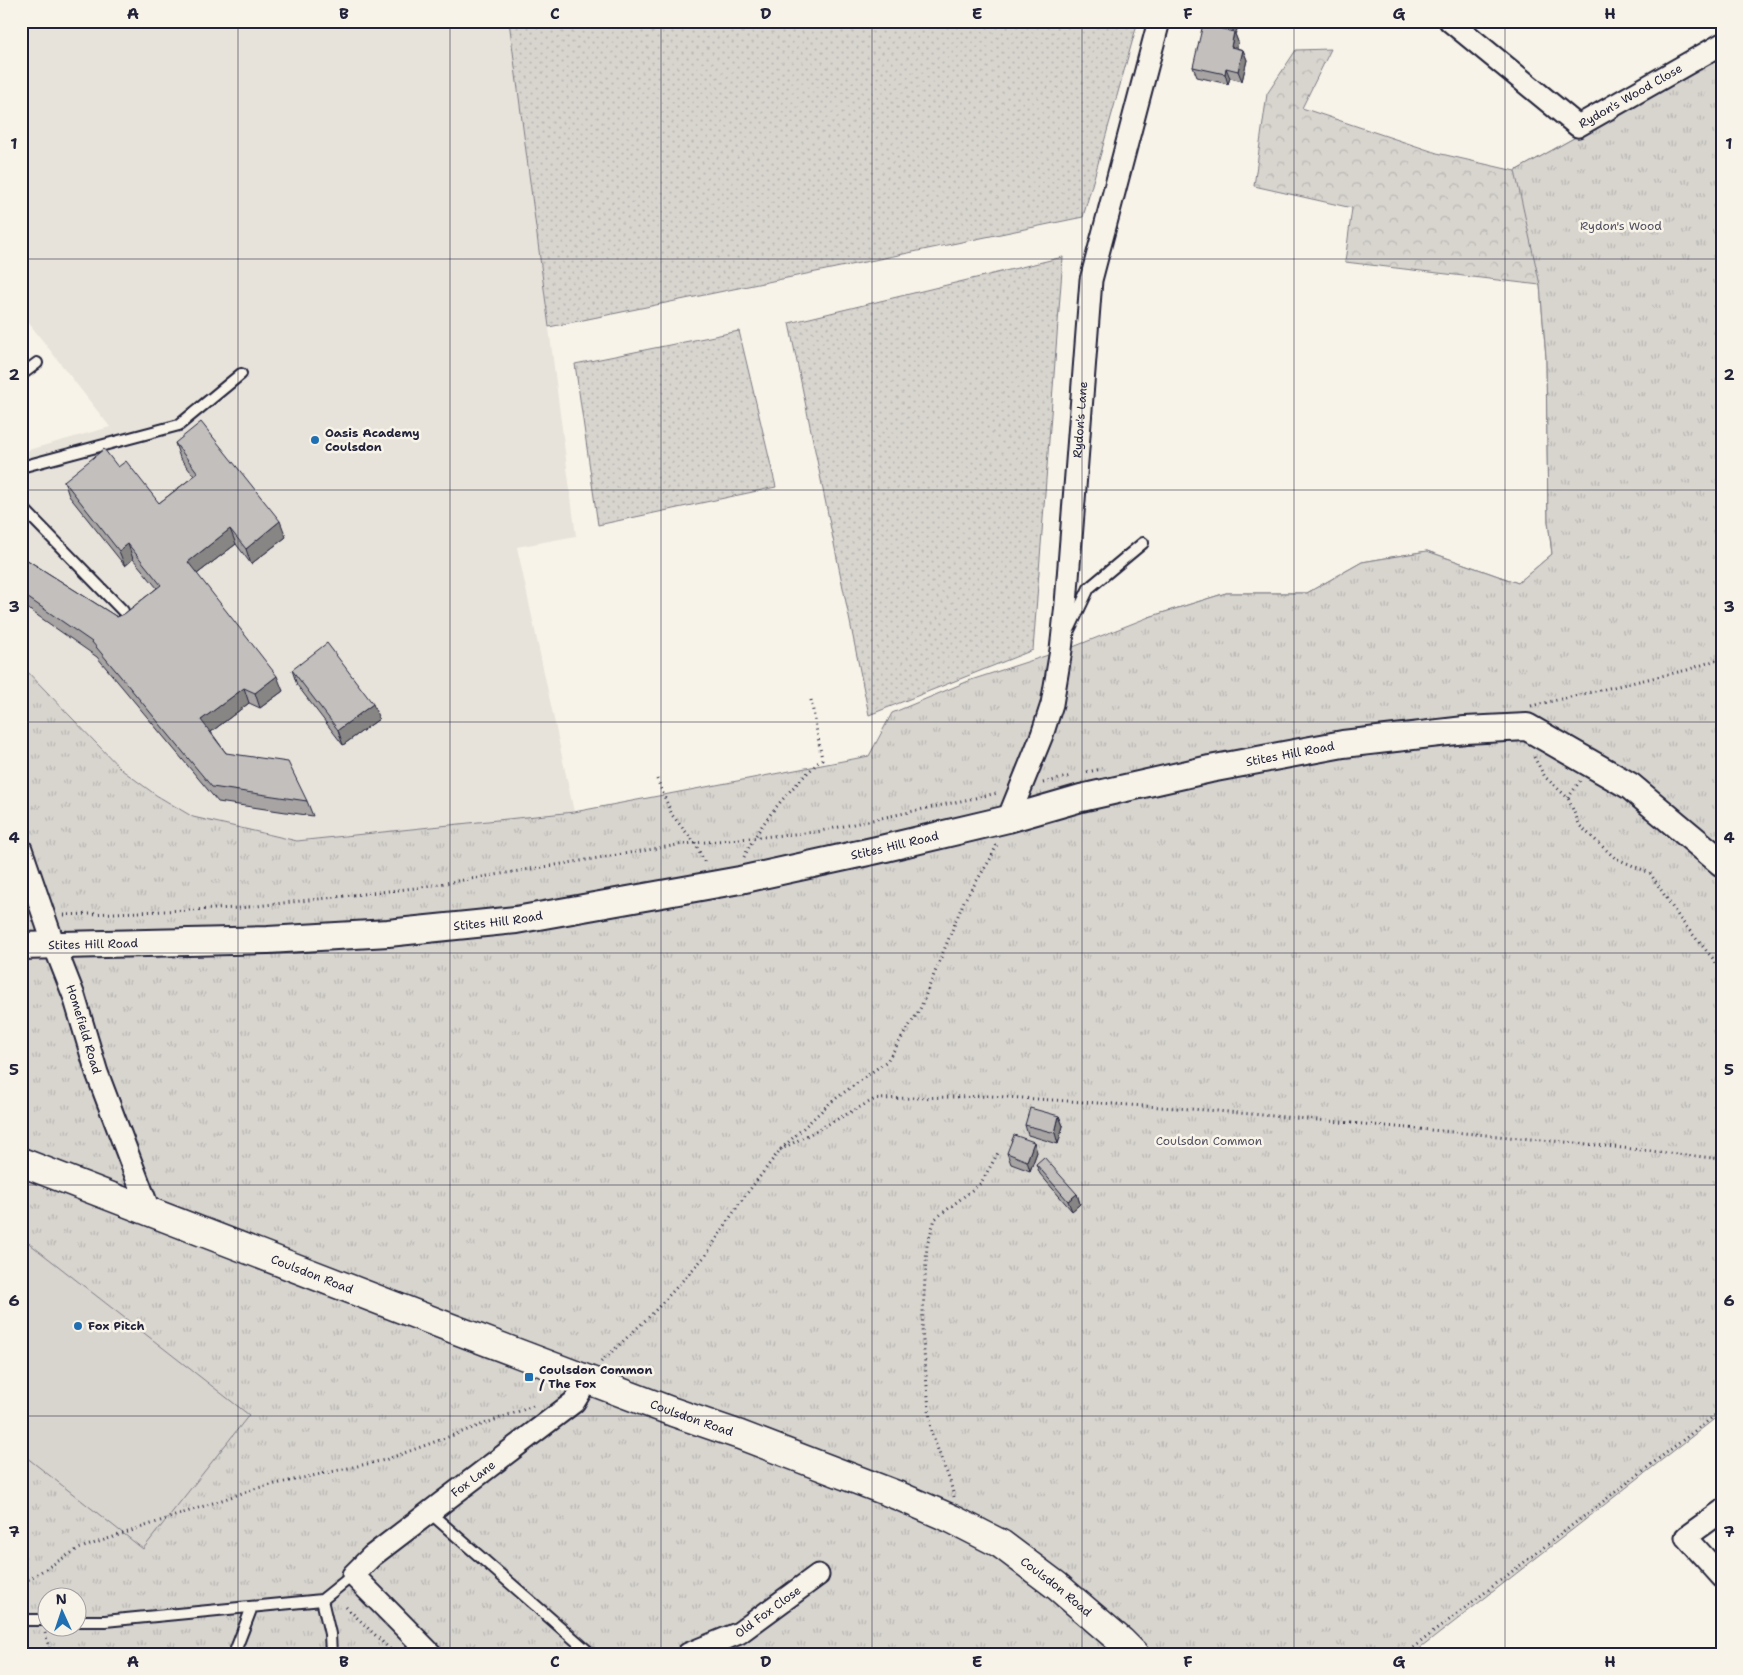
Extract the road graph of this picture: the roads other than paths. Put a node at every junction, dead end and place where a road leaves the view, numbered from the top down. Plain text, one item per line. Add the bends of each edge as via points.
1 (1159, 21) edge
2 (1450, 21) edge
3 (1722, 44) edge
4 (37, 363) dead end
5 (241, 374) dead end
6 (21, 375) edge
7 (21, 467) edge
8 (21, 506) edge
9 (1142, 543) dead end
10 (124, 611) edge
11 (1062, 643) junction
12 (1008, 818) junction
13 (21, 849) edge
14 (1722, 862) edge
15 (54, 945) junction
16 (21, 946) edge
17 (21, 1162) edge
18 (149, 1210) junction
19 (588, 1379) junction
20 (1722, 1511) edge
21 (429, 1512) junction
22 (353, 1575) junction
23 (818, 1576) dead end
24 (1722, 1578) edge
25 (322, 1600) junction
26 (252, 1607) junction
27 (21, 1620) edge
28 (38, 1620) edge
29 (88, 1620) edge
30 (234, 1654) edge
31 (331, 1654) edge
32 (431, 1654) edge
33 (591, 1654) edge
34 (688, 1654) edge
35 (1134, 1654) edge

1 - 11 street, Rydon's Lane via 1091,280
2 - 3 street, Rydon's Wood Close via 1578,126
4 - 6 lane
5 - 7 lane via 179,426
8 - 10 lane
9 - 11 lane via 1089,588
11 - 12 street, Rydon's Lane via 1052,704
12 - 14 street, Stites Hill Road via 1201,771 1343,744 1465,730 1527,727 1630,786
12 - 15 street, Stites Hill Road via 740,880 516,920 452,928 268,940
13 - 15 street, Homefield Road
15 - 16 street, Stites Hill Road
15 - 18 street, Homefield Road
17 - 18 main road, Coulsdon Road
18 - 19 main road, Coulsdon Road via 191,1229
19 - 21 street, Fox Lane via 574,1402
19 - 35 main road, Coulsdon Road via 767,1445 952,1519 1001,1544 1057,1586
20 - 24 street via 1686,1537
21 - 22 street, Fox Lane via 372,1556
21 - 33 lane
22 - 25 lane
22 - 32 street
23 - 34 street, Old Fox Close via 739,1633
25 - 26 lane
25 - 31 lane
26 - 29 lane
26 - 30 lane
27 - 28 lane

